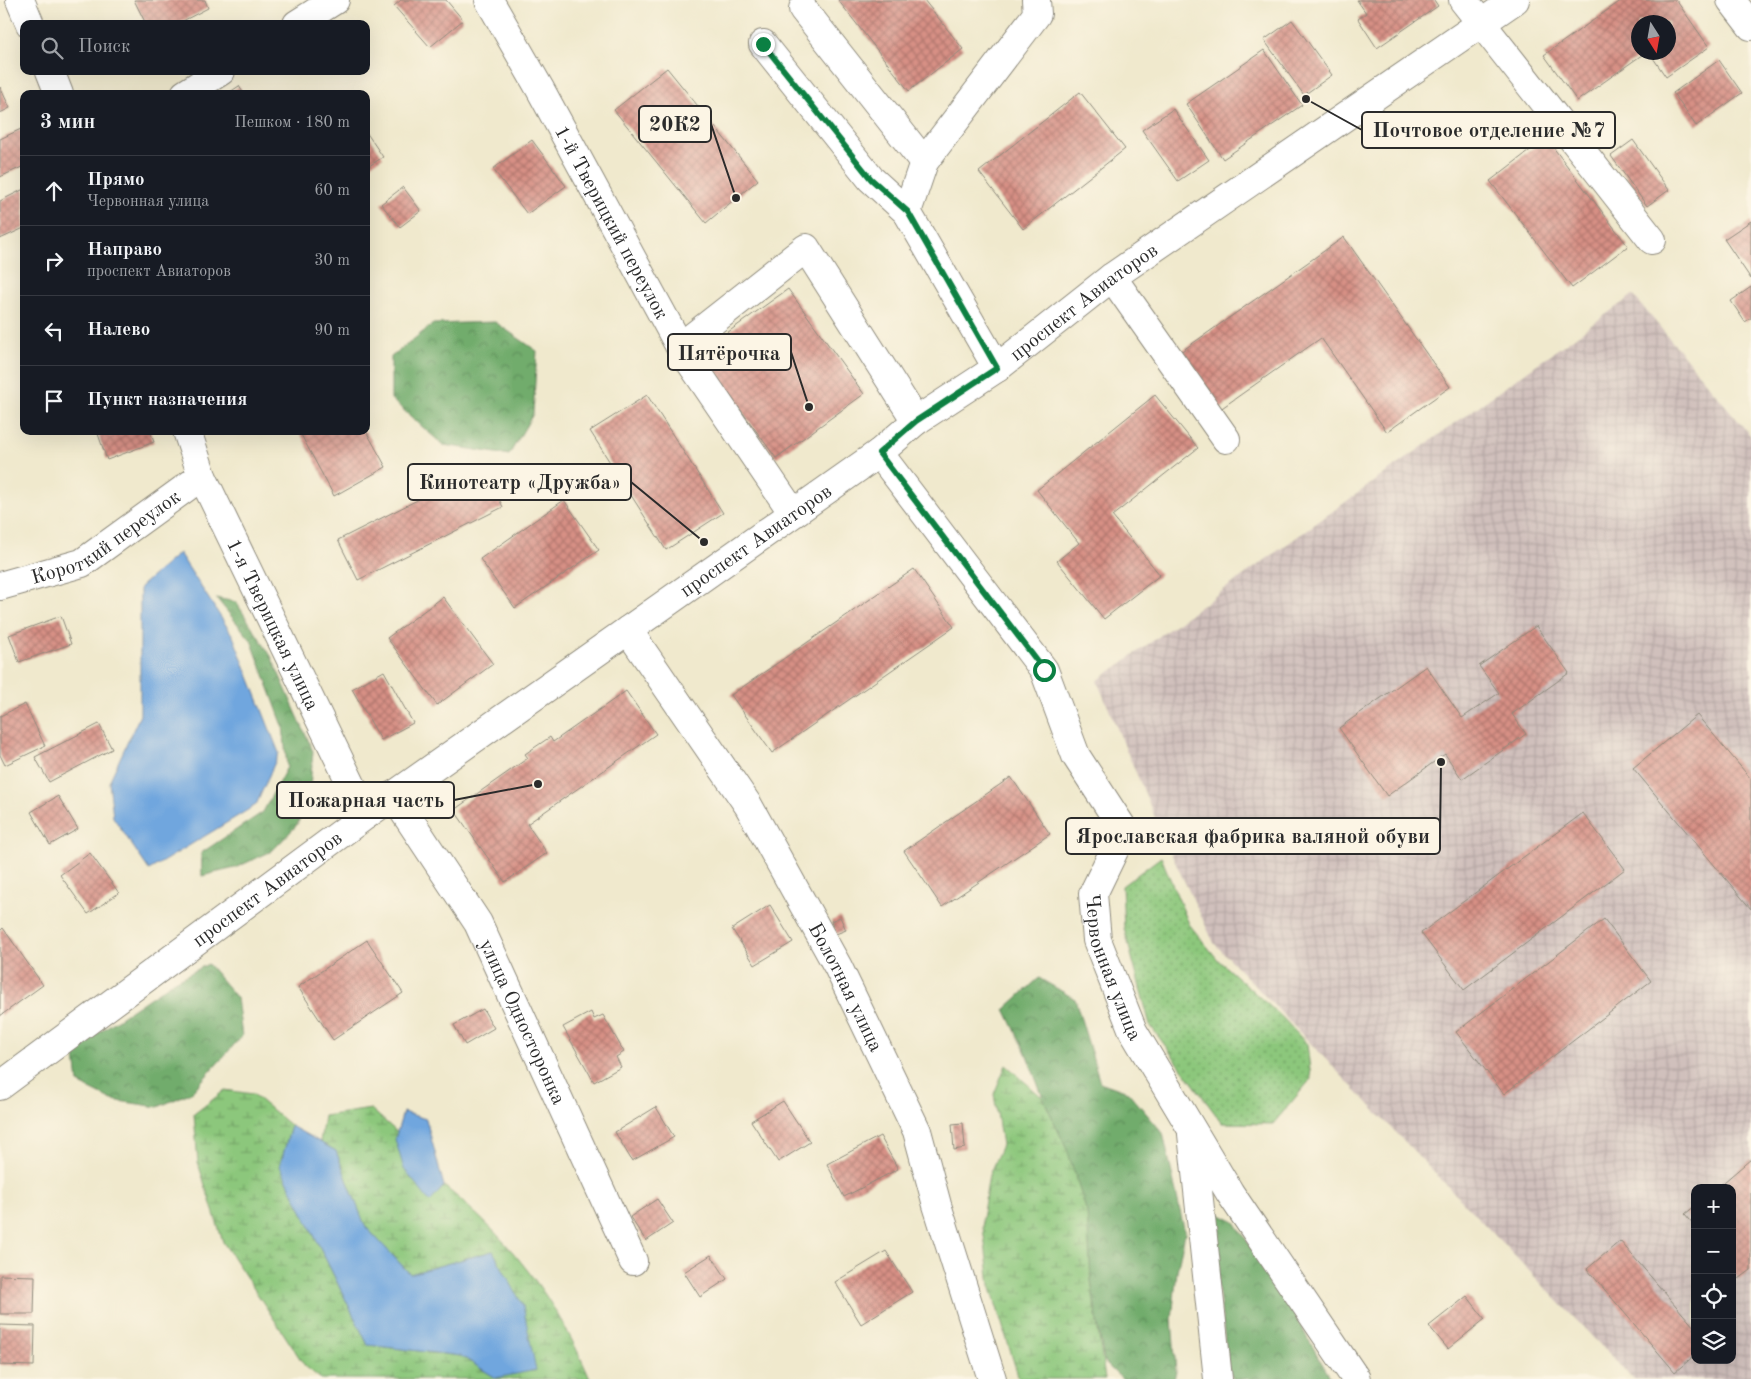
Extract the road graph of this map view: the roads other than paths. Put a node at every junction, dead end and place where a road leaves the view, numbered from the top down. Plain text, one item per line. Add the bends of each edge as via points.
1 (20, 0) edge
2 (335, 0) edge
3 (489, 0) edge
4 (1036, 0) edge
5 (1463, 0) edge
6 (1515, 0) edge
7 (1731, 0) edge
8 (803, 9) dead end
9 (28, 20) edge
10 (303, 20) edge
11 (1480, 23) junction
12 (1751, 26) edge
13 (763, 44) dead end
14 (52, 75) edge
15 (215, 75) edge
16 (57, 90) edge
17 (191, 90) edge
18 (924, 162) junction
19 (908, 212) junction
20 (1652, 240) dead end
21 (1112, 277) junction
22 (680, 347) junction
23 (997, 368) junction
24 (916, 421) junction
25 (188, 435) edge
26 (1226, 439) dead end
27 (879, 453) junction
28 (202, 476) junction
29 (793, 513) junction
30 (0, 586) edge
31 (628, 630) junction
32 (393, 795) junction
33 (366, 814) junction
34 (0, 1086) edge
35 (1191, 1128) junction
36 (632, 1261) dead end
37 (992, 1379) edge
38 (1218, 1379) edge
39 (1356, 1379) edge

1 - 9 street
2 - 10 street
3 - 22 street, 1-й Тверицкий переулок
4 - 18 street via 1036,14
5 - 11 street
6 - 11 street, проспект Авиаторов
7 - 12 street
8 - 18 street
11 - 20 street
11 - 21 street, проспект Авиаторов
13 - 19 street via 871,179
14 - 16 street
15 - 17 street
18 - 19 street
19 - 23 street
21 - 23 street, проспект Авиаторов
21 - 26 street
22 - 24 street via 806,248
22 - 29 street, 1-й Тверицкий переулок
23 - 24 street, проспект Авиаторов
24 - 27 street, проспект Авиаторов
25 - 28 street, 1-я Тверицкая улица
27 - 29 street, проспект Авиаторов
27 - 35 street, Червонная улица via 1044,670 1076,756 1124,830 1093,894 1097,940 1133,1031
28 - 30 street, Короткий переулок via 82,563
28 - 33 street, 1-я Тверицкая улица
29 - 31 street, проспект Авиаторов
31 - 32 street, проспект Авиаторов
31 - 37 street, Болотная улица via 748,805 842,975 917,1132
32 - 33 street, проспект Авиаторов
32 - 36 street, улица Односторонка via 478,923
33 - 34 street, проспект Авиаторов
35 - 38 street
35 - 39 street, Червонная улица via 1230,1193

